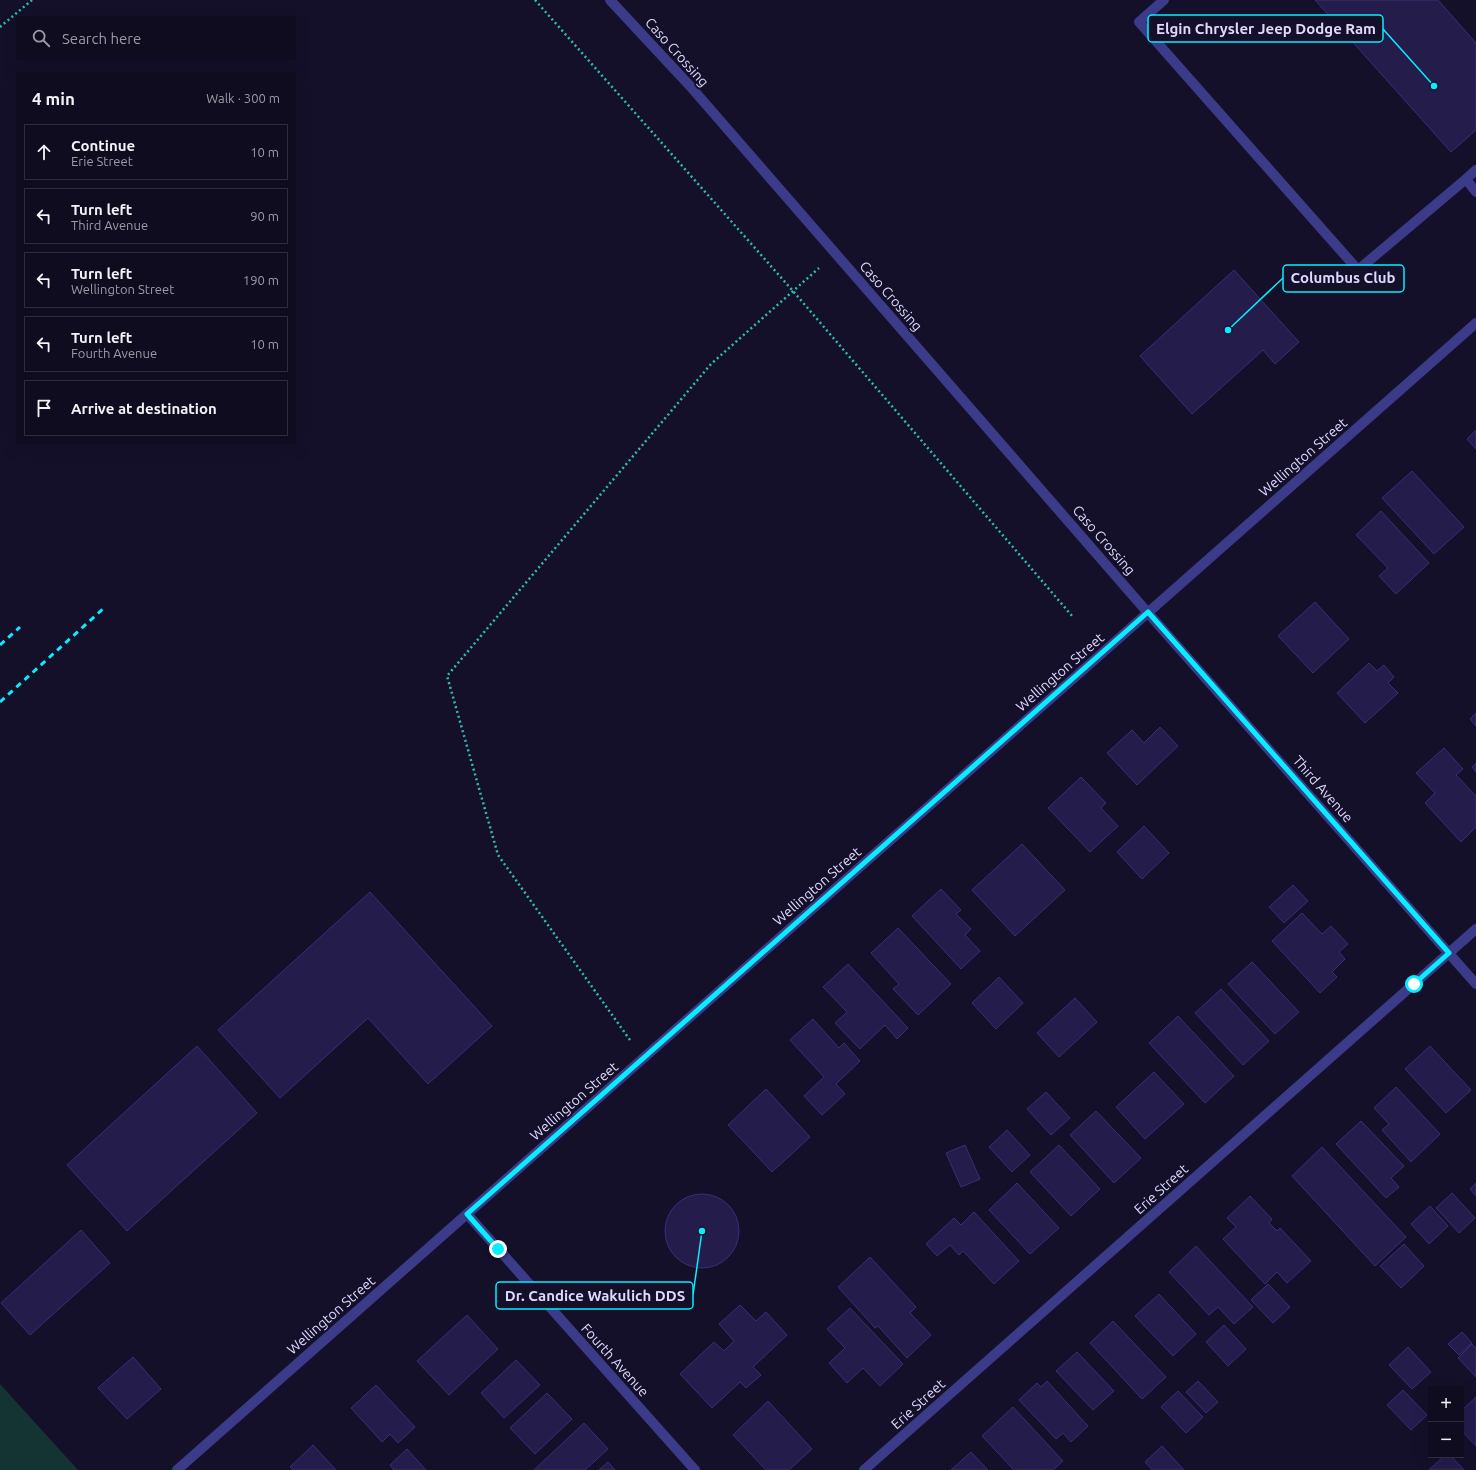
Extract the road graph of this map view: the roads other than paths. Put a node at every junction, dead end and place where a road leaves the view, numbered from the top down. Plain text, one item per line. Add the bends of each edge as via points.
1 (610, 0) edge
2 (1164, 0) edge
3 (1476, 170) edge
4 (1466, 179) junction
5 (1476, 192) edge
6 (1476, 323) edge
7 (1148, 612) junction
8 (1476, 929) edge
9 (1449, 953) junction
10 (1476, 984) edge
11 (467, 1214) junction
12 (177, 1470) edge
13 (695, 1470) edge
14 (864, 1470) edge

1 - 7 street, Caso Crossing via 690,86
2 - 4 street via 1139,22 1358,270
3 - 4 street
4 - 5 street
6 - 7 street, Wellington Street
7 - 9 street, Third Avenue
7 - 11 street, Wellington Street
8 - 9 street, Erie Street
9 - 10 street, Third Avenue
9 - 14 street, Erie Street
11 - 12 street, Wellington Street
11 - 13 street, Fourth Avenue

